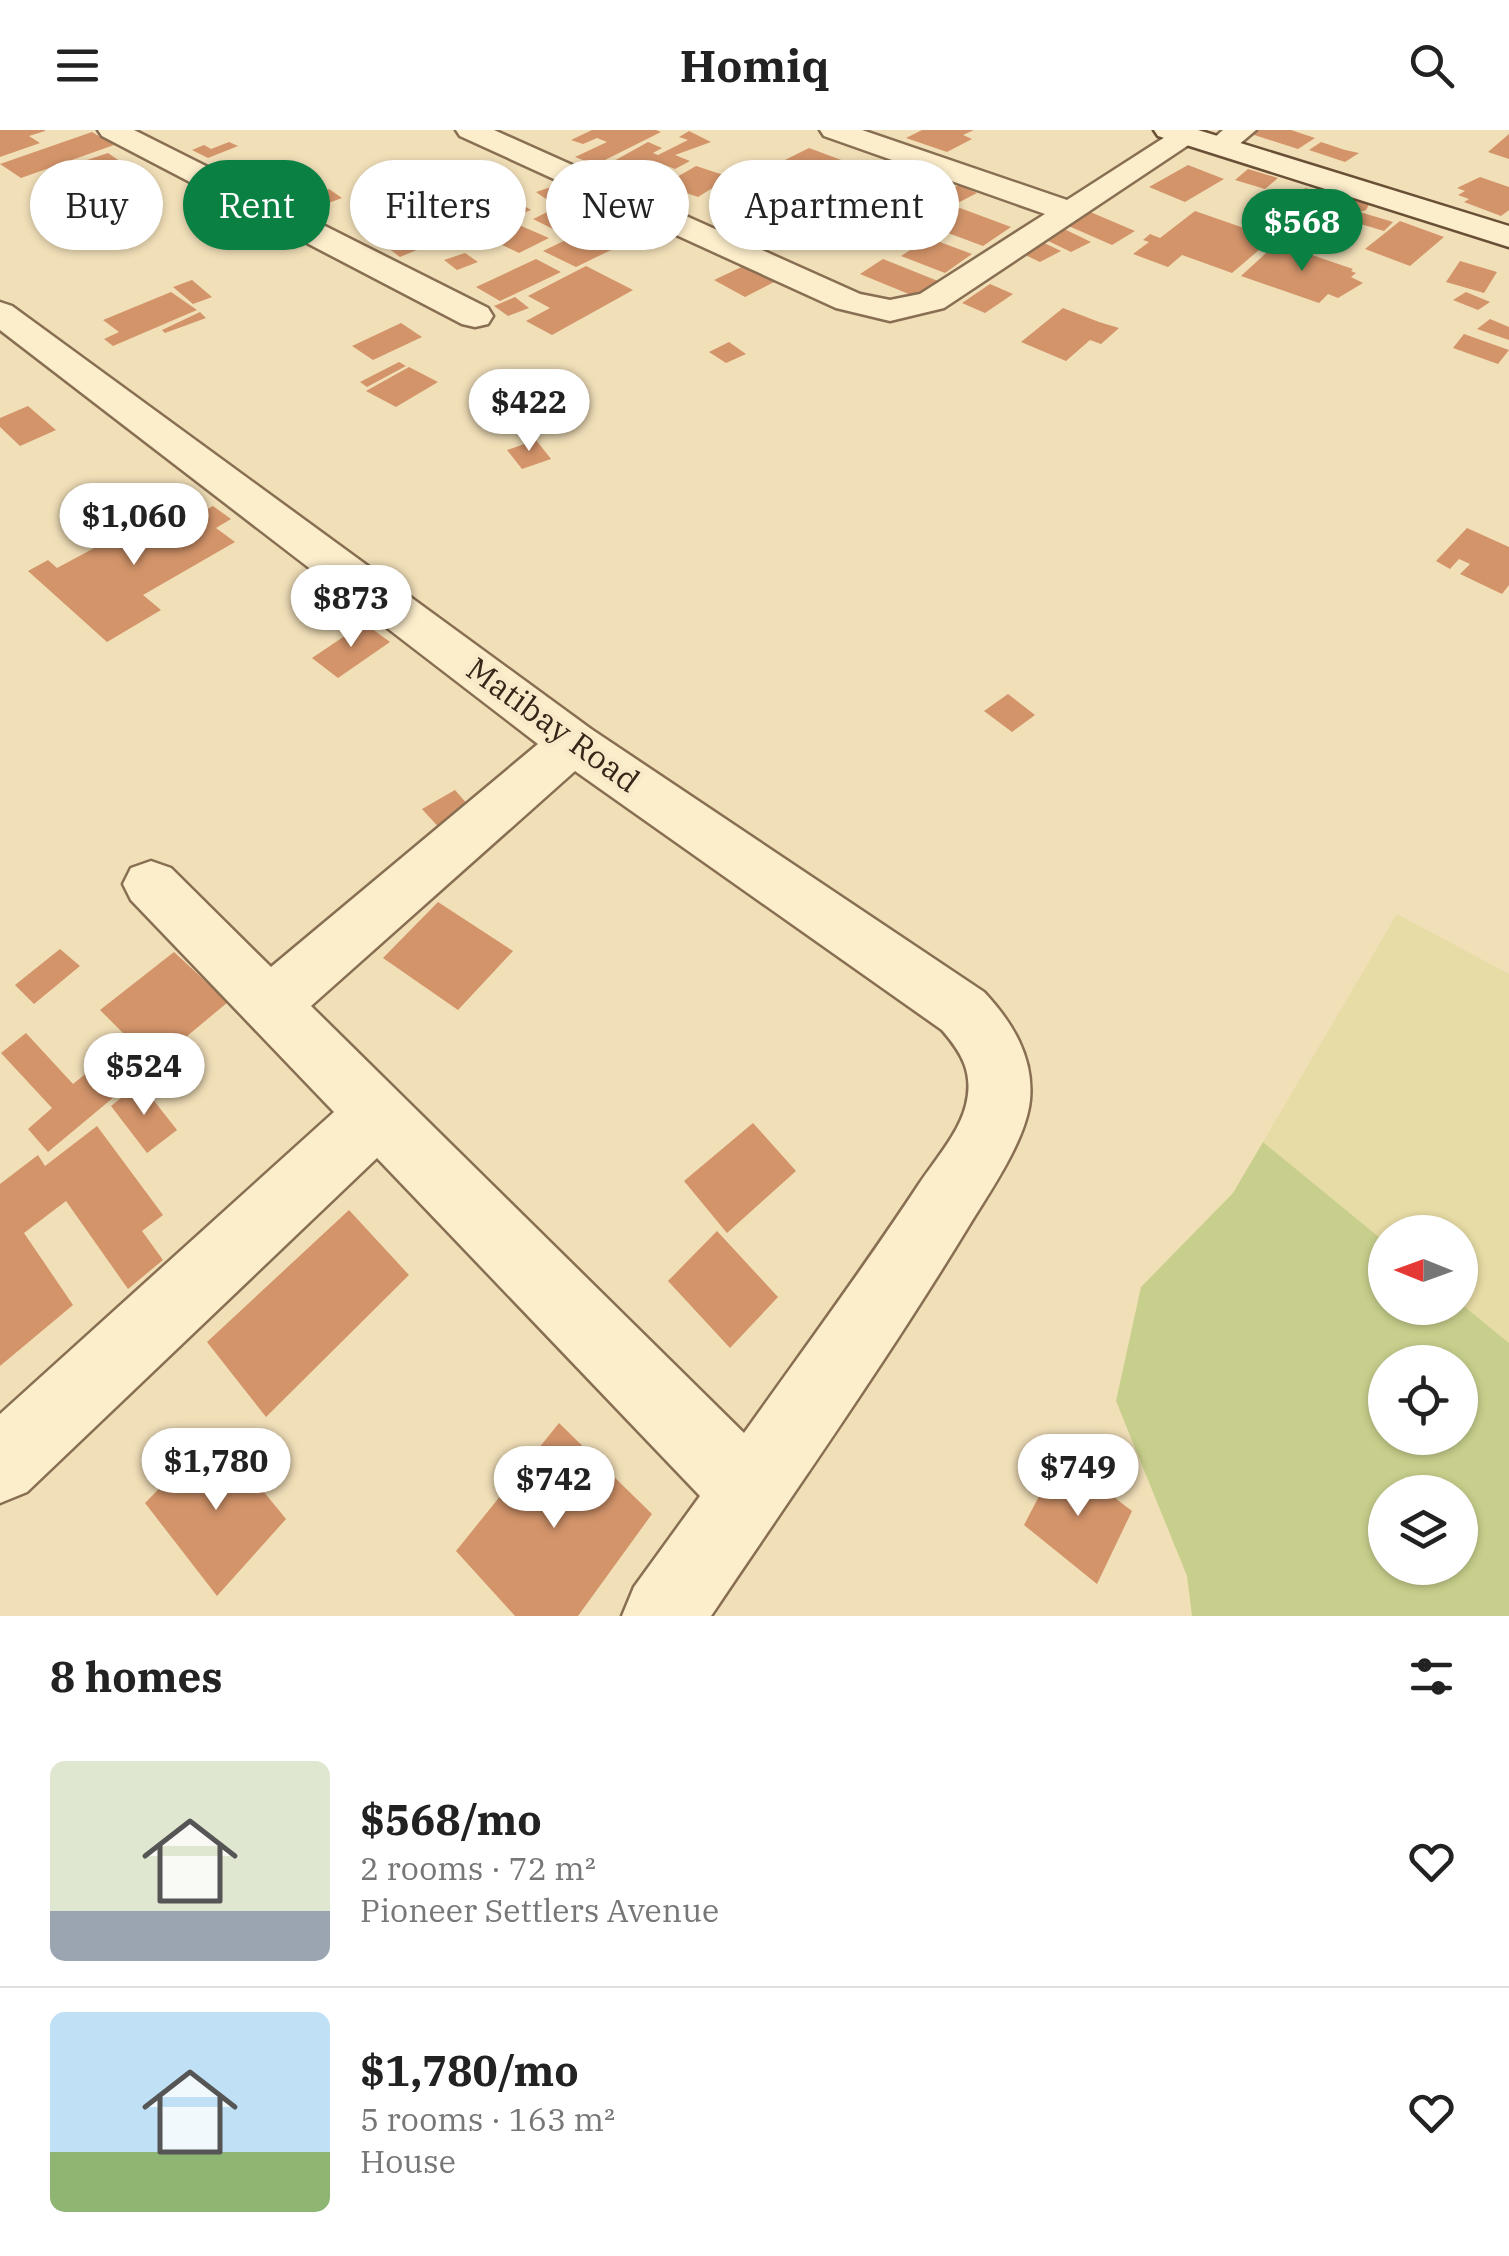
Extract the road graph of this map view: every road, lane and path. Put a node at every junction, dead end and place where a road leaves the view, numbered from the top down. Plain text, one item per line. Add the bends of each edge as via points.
1 (112, 130) edge
2 (470, 130) edge
3 (834, 130) edge
4 (1178, 133) edge
5 (1231, 138) edge
6 (1068, 211) junction
7 (1509, 238) edge
8 (0, 313) edge
9 (475, 316) dead end
10 (574, 743) junction
11 (151, 884) dead end
12 (270, 1005) junction
13 (378, 1114) junction
14 (0, 1465) edge
15 (750, 1492) junction
16 (663, 1616) edge

1 - 9 street
2 - 6 street via 881,312 932,302
3 - 6 street
4 - 5 street
4 - 6 street
5 - 7 street
8 - 10 street, Matibay Road
10 - 12 street
10 - 15 street, Matibay Road via 963,1011 987,1038 999,1069 998,1104 980,1148
11 - 12 street
12 - 13 street
13 - 14 street
13 - 15 street
15 - 16 street

